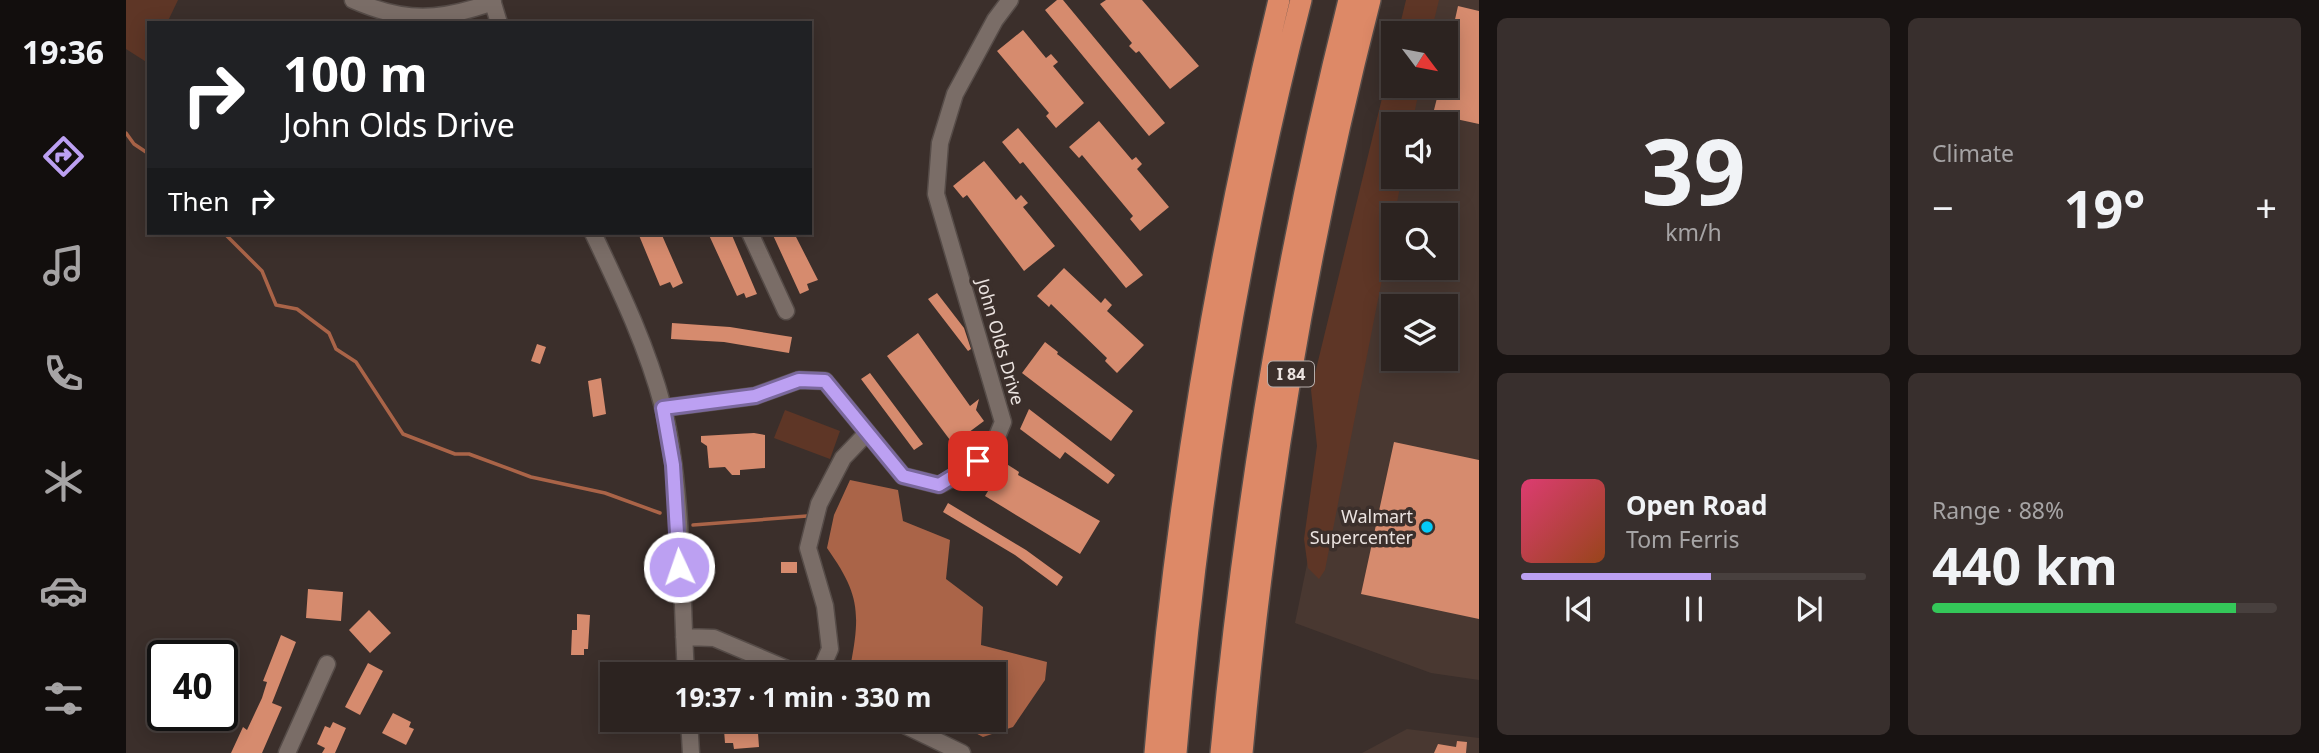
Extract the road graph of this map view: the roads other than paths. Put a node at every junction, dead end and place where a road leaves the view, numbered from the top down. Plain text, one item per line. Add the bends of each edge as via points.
1 (353, 0) edge
2 (1010, 0) edge
3 (1279, 0) edge
4 (1301, 0) edge
5 (1349, 0) edge
6 (1370, 0) edge
7 (493, 1) edge
8 (498, 21) edge
9 (594, 235) edge
10 (751, 235) edge
11 (786, 311) dead end
12 (663, 408) junction
13 (866, 434) junction
14 (684, 637) junction
15 (685, 662) edge
16 (771, 662) edge
17 (824, 662) edge
18 (327, 664) dead end
19 (690, 732) edge
20 (919, 732) edge
21 (288, 753) edge
22 (691, 753) edge
23 (962, 753) edge
24 (1155, 753) edge
25 (1176, 753) edge
26 (1221, 753) edge
27 (1242, 753) edge

1 - 7 street via 386,14 425,18 456,14
2 - 13 street, John Olds Drive via 955,94 940,144 936,194 1003,422 991,451 939,485 903,476
3 - 24 highway via 1206,350 1171,596
4 - 25 highway via 1258,187 1224,368 1191,597
5 - 26 highway via 1273,358 1244,549
6 - 27 highway, I 84 via 1327,187 1290,380 1262,570
7 - 8 street
9 - 12 street via 634,320
10 - 11 street
12 - 13 street, John Olds Drive via 755,396 799,380 825,381
12 - 14 street via 673,465
13 - 17 street via 843,458 819,505 808,548 825,606 830,649
14 - 15 street
14 - 16 street via 723,641
18 - 21 street
19 - 22 street
20 - 23 street

